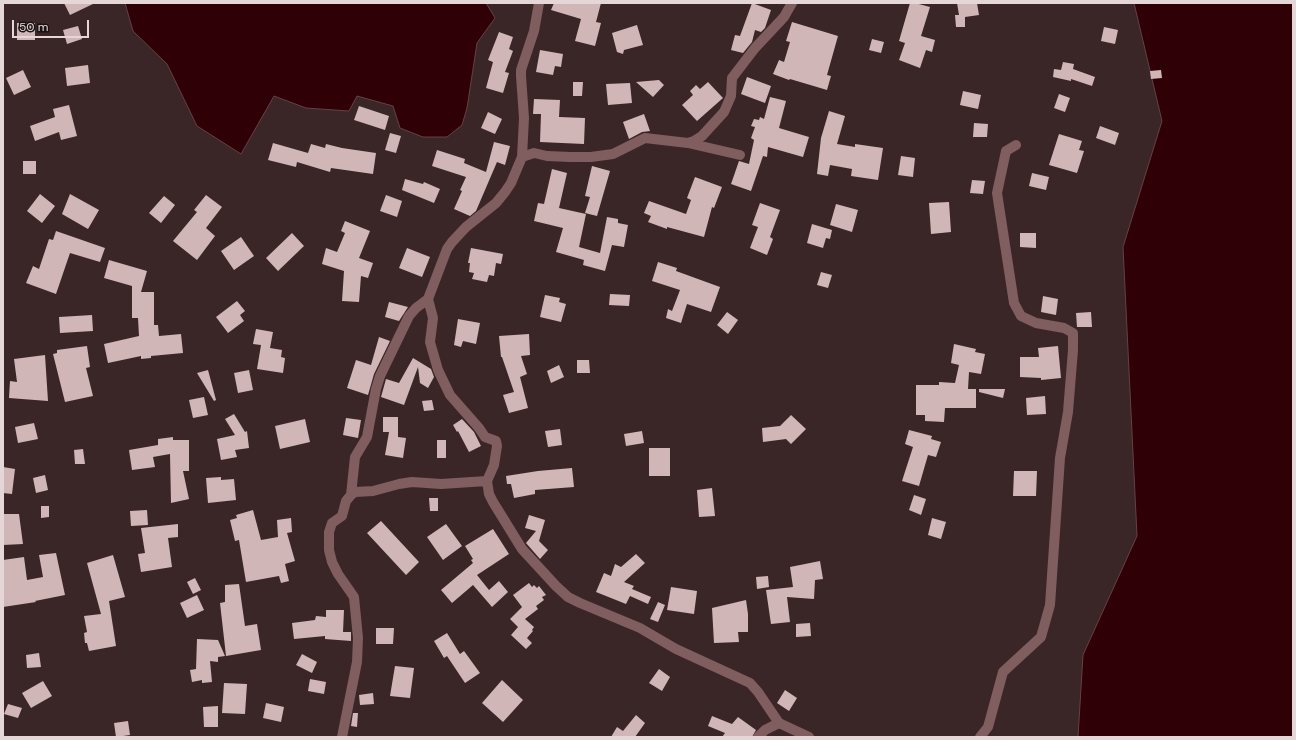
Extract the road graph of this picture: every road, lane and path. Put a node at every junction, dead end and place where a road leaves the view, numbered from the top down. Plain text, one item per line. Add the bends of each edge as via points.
1 (540, 3) edge
2 (792, 3) edge
3 (688, 143) junction
4 (1016, 145) dead end
5 (740, 155) dead end
6 (522, 157) junction
7 (428, 299) junction
8 (487, 481) junction
9 (351, 495) junction
10 (779, 723) junction
11 (342, 737) edge
12 (758, 737) edge
13 (809, 737) edge
14 (980, 737) edge

1 - 6 street via 521,76 524,118
2 - 3 street via 784,17 750,53 732,78 731,96 724,112 702,136
3 - 5 street
3 - 6 street via 645,138 613,154 570,157 534,153
4 - 14 street via 1006,151 997,193 1014,303 1021,316 1073,333 1073,350 1068,412 1060,458 1050,605 1041,637 1003,672 988,727
6 - 7 street via 511,183 496,203 452,242
7 - 8 street via 433,318 430,342 438,370 450,395 485,437 496,441 494,465
7 - 9 street via 409,316 380,376 367,437 355,457
8 - 9 street via 441,484 412,482 373,491 355,492
8 - 10 street via 493,502 522,549 568,597 640,628 676,649 750,683
9 - 11 street via 342,516 332,523 328,541 332,562 354,597 358,638 357,662
10 - 12 street
10 - 13 street

